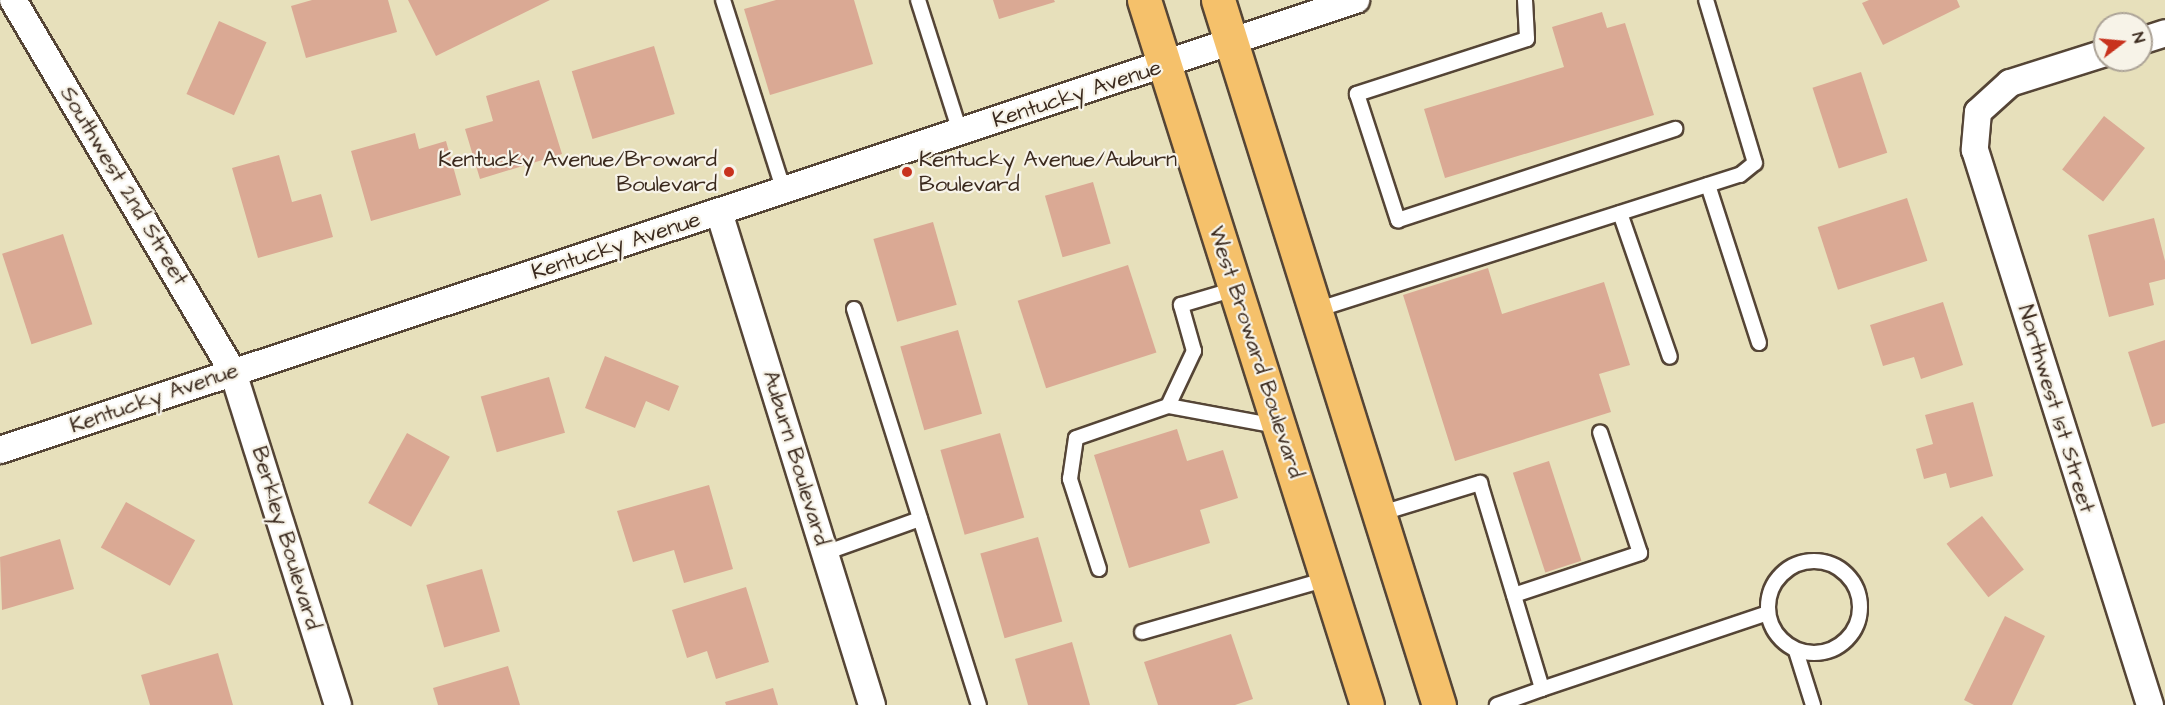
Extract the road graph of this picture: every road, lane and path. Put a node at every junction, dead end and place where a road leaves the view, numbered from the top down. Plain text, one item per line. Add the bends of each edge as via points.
1 (723, 0) edge
2 (918, 0) edge
3 (1144, 0) edge
4 (1218, 0) edge
5 (1356, 0) edge
6 (1525, 0) edge
7 (1707, 0) edge
8 (20, 1) edge
9 (1326, 4) edge
10 (1231, 40) junction
11 (2093, 57) edge
12 (1164, 65) junction
13 (1675, 129) dead end
14 (960, 132) junction
15 (1708, 185) junction
16 (784, 191) junction
17 (719, 212) junction
18 (1620, 213) junction
19 (1235, 289) junction
20 (854, 309) dead end
21 (1316, 310) junction
22 (1759, 343) dead end
23 (1670, 357) dead end
24 (233, 372) junction
25 (1168, 406) junction
26 (1279, 426) junction
27 (1600, 432) dead end
28 (0, 450) edge
29 (1379, 514) junction
30 (920, 519) junction
31 (825, 553) junction
32 (1099, 569) dead end
33 (1327, 579) junction
34 (1514, 595) junction
35 (1768, 613) junction
36 (1142, 632) dead end
37 (1796, 651) junction
38 (1542, 689) junction
39 (338, 705) edge
40 (872, 705) edge
41 (979, 705) edge
42 (1367, 705) edge
43 (1439, 705) edge
44 (1497, 705) edge
45 (1813, 705) edge
46 (2150, 705) edge

1 - 16 lane
2 - 14 lane
3 - 12 main road, West Broward Boulevard
4 - 10 main road
5 - 9 street, Kentucky Avenue
6 - 13 lane via 1527,39 1357,94 1398,220
7 - 15 lane via 1755,163 1740,175
8 - 24 street, Southwest 2nd Street
9 - 10 street, Kentucky Avenue
10 - 12 street, Kentucky Avenue
10 - 21 main road
11 - 46 street, Northwest 1st Street via 2010,84 1978,112 1975,150
12 - 14 street, Kentucky Avenue
12 - 19 main road, West Broward Boulevard
14 - 16 street, Kentucky Avenue
15 - 18 lane
15 - 22 lane
16 - 17 street, Kentucky Avenue
17 - 24 street, Kentucky Avenue
17 - 31 street, Auburn Boulevard
18 - 21 lane
18 - 23 lane
19 - 25 lane via 1181,305 1194,351
19 - 26 main road, West Broward Boulevard
20 - 30 lane
21 - 29 main road
24 - 28 street, Kentucky Avenue
24 - 39 street, Berkley Boulevard
25 - 26 lane
25 - 32 lane via 1076,438 1070,478
26 - 33 main road, West Broward Boulevard
27 - 34 lane via 1640,553
29 - 34 lane via 1480,483
29 - 43 main road
30 - 31 lane
30 - 41 lane
31 - 40 street, Auburn Boulevard
33 - 36 lane
33 - 42 main road, West Broward Boulevard
34 - 38 lane
35 - 37 lane via 1777,636
35 - 37 lane via 1771,589 1786,570 1809,561 1833,564 1852,579 1861,602 1857,626 1842,645 1820,654
35 - 38 lane
37 - 45 lane
38 - 44 lane

